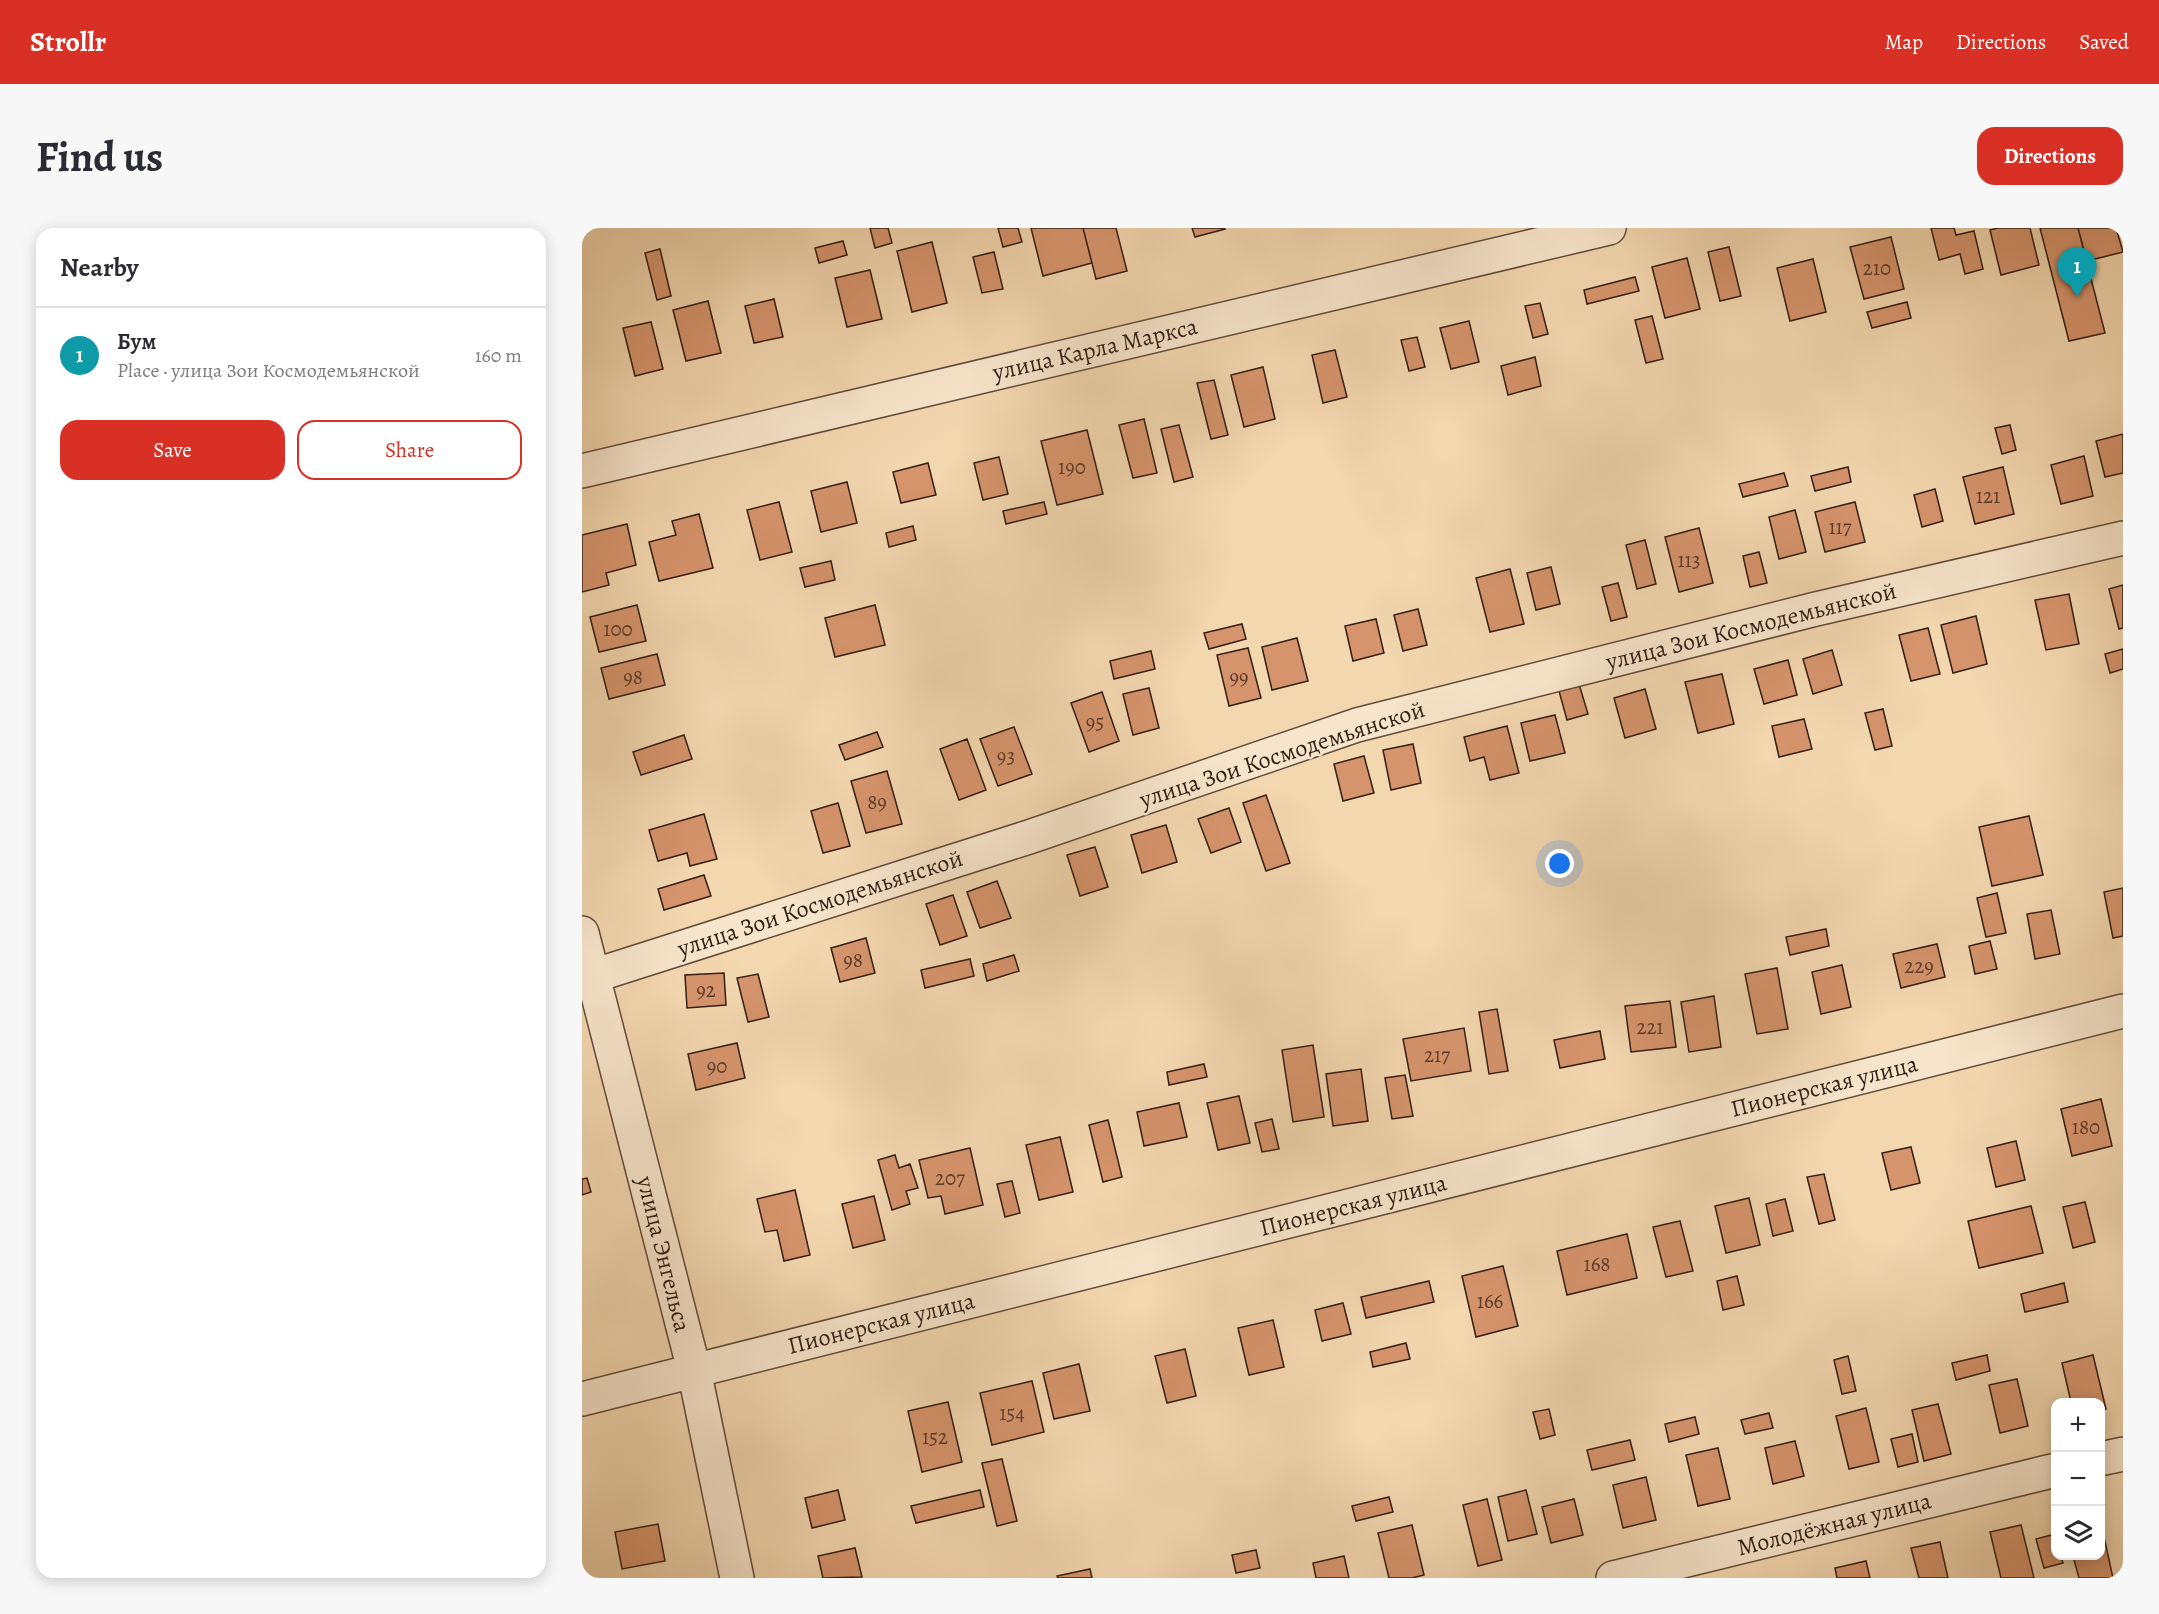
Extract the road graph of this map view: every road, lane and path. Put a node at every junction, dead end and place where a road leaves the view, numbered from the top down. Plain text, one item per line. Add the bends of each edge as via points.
1 (1609, 228) edge
2 (582, 471) edge
3 (2123, 538) edge
4 (585, 950) edge
5 (2123, 1011) edge
6 (694, 1370) junction
7 (582, 1399) edge
8 (2123, 1454) edge
9 (2105, 1459) edge
10 (2051, 1471) edge
11 (737, 1578) edge
12 (1613, 1578) edge

1 - 2 street, улица Карла Маркса
3 - 4 street, улица Зои Космодемьянской via 1816,609 1357,725 1029,837
4 - 6 street, улица Энгельса
5 - 6 street, Пионерская улица
6 - 7 street, Пионерская улица
6 - 11 street, улица Энгельса
8 - 9 street
10 - 12 street, Молодёжная улица

